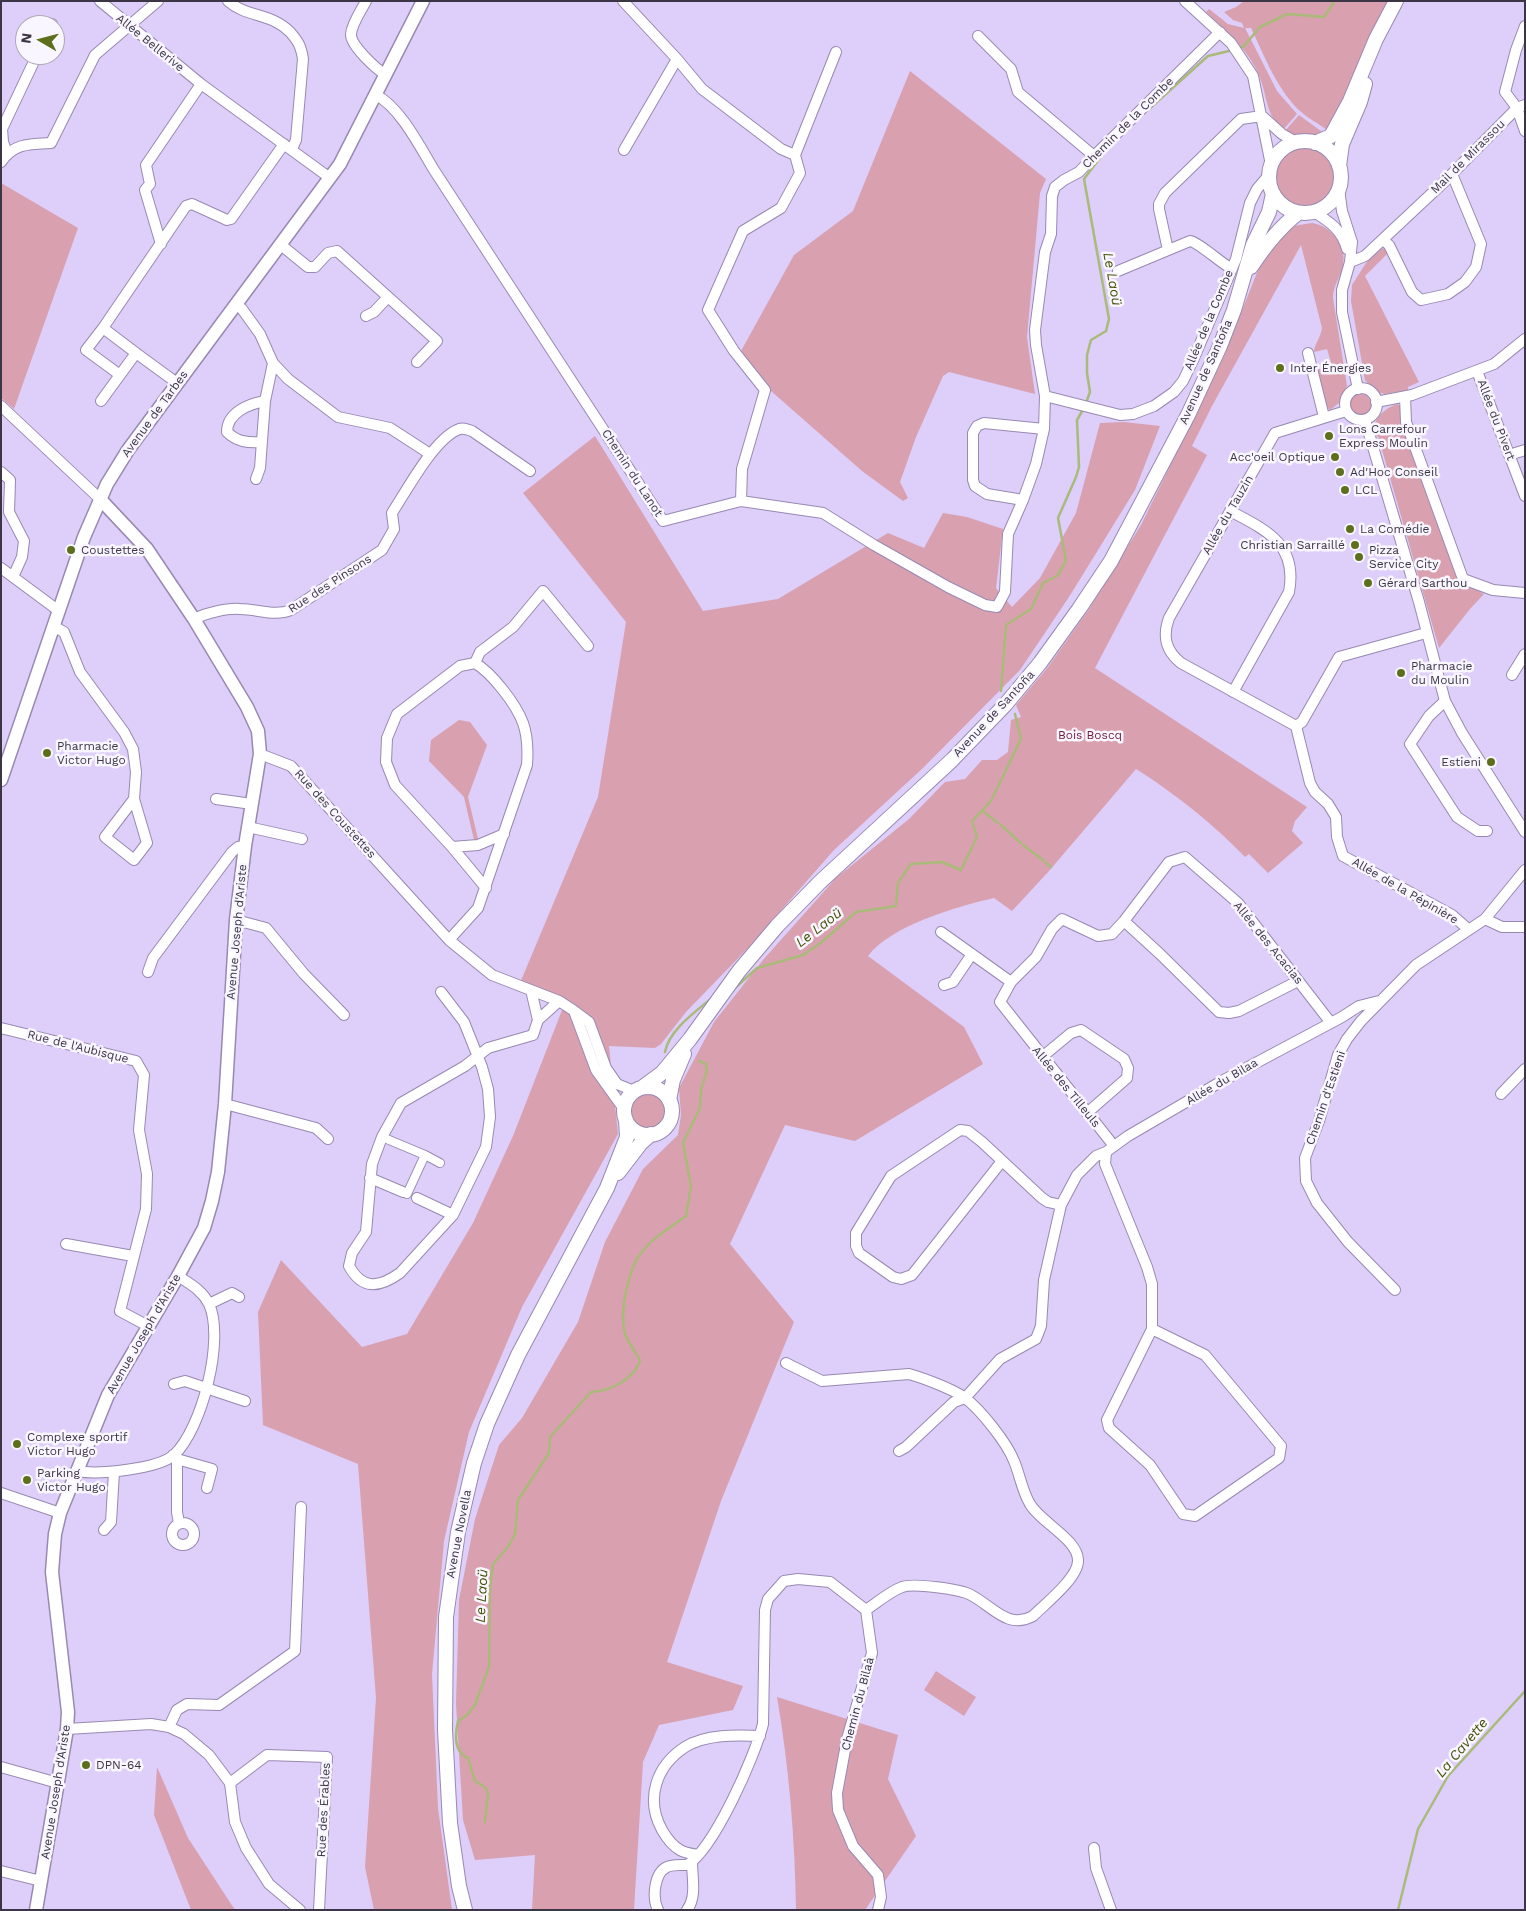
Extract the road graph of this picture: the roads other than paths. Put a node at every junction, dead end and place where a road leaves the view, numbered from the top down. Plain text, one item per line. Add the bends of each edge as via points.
1 (100, 1) edge
2 (158, 1) edge
3 (228, 1) edge
4 (366, 1) edge
5 (423, 1) edge
6 (623, 1) edge
7 (1185, 1) edge
8 (1396, 1) edge
9 (128, 26) junction
10 (1525, 26) edge
11 (1220, 32) junction
12 (978, 36) dead end
13 (1376, 39) junction
14 (836, 52) dead end
15 (677, 59) junction
16 (32, 65) edge
17 (201, 84) junction
18 (381, 85) junction
19 (1521, 106) edge
20 (1262, 116) junction
21 (1525, 131) edge
22 (1296, 142) junction
23 (1315, 143) junction
24 (288, 146) junction
25 (624, 150) dead end
26 (795, 154) junction
27 (1094, 156) junction
28 (4, 158) edge
29 (1339, 166) junction
30 (1270, 170) junction
31 (1452, 174) junction
32 (330, 178) junction
33 (1339, 189) junction
34 (1273, 194) junction
35 (1314, 212) junction
36 (1298, 213) junction
37 (1383, 240) junction
38 (161, 244) junction
39 (281, 245) junction
40 (1168, 250) junction
41 (1350, 262) junction
42 (1232, 269) junction
43 (1118, 271) dead end
44 (1244, 278) junction
45 (388, 297) junction
46 (236, 305) junction
47 (366, 316) dead end
48 (103, 328) junction
49 (1525, 339) edge
50 (136, 353) junction
51 (1308, 353) dead end
52 (417, 362) dead end
53 (273, 363) junction
54 (1477, 371) junction
55 (120, 375) junction
56 (177, 384) junction
57 (1358, 389) junction
58 (1045, 396) junction
59 (1405, 397) junction
60 (101, 401) dead end
61 (265, 401) junction
62 (1376, 402) junction
63 (1, 406) edge
64 (1346, 411) junction
65 (1324, 417) junction
66 (1365, 420) junction
67 (1044, 429) junction
68 (262, 442) junction
69 (1525, 450) edge
70 (430, 454) junction
71 (1509, 455) junction
72 (530, 471) dead end
73 (1, 472) edge
74 (256, 479) dead end
75 (1525, 496) edge
76 (100, 499) junction
77 (741, 500) junction
78 (1023, 500) junction
79 (1230, 511) junction
80 (1, 568) edge
81 (13, 576) junction
82 (1525, 593) edge
83 (59, 611) junction
84 (194, 619) junction
85 (54, 626) junction
86 (1426, 632) junction
87 (588, 646) dead end
88 (1525, 654) edge
89 (475, 663) junction
90 (1512, 674) dead end
91 (1233, 692) junction
92 (1445, 701) junction
93 (1296, 726) junction
94 (260, 754) junction
95 (1, 780) edge
96 (134, 799) junction
97 (216, 799) dead end
98 (252, 804) junction
99 (248, 827) junction
100 (1487, 831) dead end
101 (1525, 832) edge
102 (504, 834) junction
103 (302, 840) dead end
104 (245, 846) junction
105 (452, 847) junction
106 (1525, 870) edge
107 (486, 888) junction
108 (1485, 919) junction
109 (236, 920) junction
110 (1124, 921) junction
111 (1525, 927) edge
112 (1468, 929) junction
113 (941, 932) dead end
114 (449, 940) junction
115 (972, 954) junction
116 (148, 972) dead end
117 (1298, 980) junction
118 (1011, 982) junction
119 (944, 984) dead end
120 (531, 990) junction
121 (441, 992) dead end
122 (559, 1001) junction
123 (1379, 1002) junction
124 (573, 1010) junction
125 (344, 1014) dead end
126 (1342, 1017) junction
127 (538, 1020) junction
128 (1361, 1021) junction
129 (1331, 1024) junction
130 (1, 1028) edge
131 (690, 1040) junction
132 (478, 1056) junction
133 (1042, 1057) junction
134 (1525, 1069) edge
135 (638, 1089) junction
136 (1501, 1094) dead end
137 (669, 1100) junction
138 (225, 1104) junction
139 (1087, 1112) junction
140 (625, 1115) junction
141 (651, 1134) junction
142 (382, 1137) junction
143 (328, 1139) dead end
144 (1110, 1149) junction
145 (425, 1155) junction
146 (1002, 1161) junction
147 (440, 1163) dead end
148 (370, 1178) junction
149 (607, 1188) junction
150 (405, 1193) joint
151 (417, 1198) dead end
152 (1061, 1205) junction
153 (453, 1215) junction
154 (66, 1244) dead end
155 (134, 1256) junction
156 (178, 1276) junction
157 (1396, 1290) dead end
158 (239, 1297) dead end
159 (209, 1304) junction
160 (148, 1326) junction
161 (1152, 1330) junction
162 (786, 1362) dead end
163 (174, 1384) dead end
164 (206, 1388) junction
165 (965, 1398) junction
166 (245, 1401) dead end
167 (899, 1450) dead end
168 (175, 1457) junction
169 (77, 1471) junction
170 (114, 1472) junction
171 (207, 1488) dead end
172 (1, 1493) edge
173 (301, 1507) dead end
174 (60, 1513) junction
175 (179, 1523) dead end
176 (104, 1530) dead end
177 (866, 1610) junction
178 (169, 1726) junction
179 (67, 1729) junction
180 (760, 1736) junction
181 (1, 1768) edge
182 (58, 1783) junction
183 (230, 1783) junction
184 (1094, 1848) dead end
185 (695, 1858) junction
186 (1, 1871) edge
187 (42, 1882) junction
188 (36, 1910) edge
189 (300, 1910) edge
190 (319, 1910) edge
191 (465, 1910) edge
192 (658, 1910) edge
193 (687, 1910) edge
194 (878, 1910) edge
195 (1112, 1910) edge

1 - 9 street, Allée Bellerive
2 - 9 street
3 - 24 street via 239,9 276,20 302,47 296,140
4 - 18 street via 351,31 351,38 371,64
5 - 18 street, Avenue de Tarbes
6 - 15 street
7 - 11 street
8 - 13 main road
9 - 17 street, Allée Bellerive
9 - 28 street via 95,55 51,143 17,148
10 - 19 street via 1505,92
11 - 20 street via 1240,54 1253,76
11 - 27 street, Chemin de la Combe
12 - 27 street via 1011,69 1018,92
13 - 23 main road via 1350,101 1331,136
13 - 29 main road via 1360,102 1342,144
14 - 26 street
15 - 25 street
15 - 26 street via 702,89 781,149
16 - 28 street via 2,129
17 - 24 street, Allée Bellerive
17 - 38 street via 146,165 150,184 145,190
18 - 32 street, Avenue de Tarbes
18 - 77 street, Chemin du Lanot via 383,98 407,126 663,521
19 - 21 street
19 - 31 street, Mail de Mirassou
20 - 22 street
20 - 30 street
20 - 40 street via 1241,119 1164,193 1159,209
22 - 23 main road
22 - 30 main road via 1276,155
23 - 29 main road via 1334,156
24 - 32 street
24 - 38 street via 231,219 192,204 186,206
26 - 77 street via 800,173 782,208 743,231 708,310 734,351 765,390 742,469
27 - 58 street, Chemin de la Combe via 1079,172 1055,187 1052,196 1051,234 1045,252 1035,330
29 - 33 main road
30 - 34 main road
30 - 42 street, Allée de la Combe via 1250,203
31 - 37 street, Mail de Mirassou
31 - 37 street via 1481,244 1476,267 1465,282 1448,294 1421,300 1412,292 1389,245
32 - 39 street, Avenue de Tarbes
33 - 35 main road via 1329,204
33 - 41 street via 1352,242
34 - 36 main road via 1279,203
34 - 44 main road, Avenue de Santoña
35 - 36 main road
35 - 41 street via 1337,228 1344,239
36 - 44 main road, Avenue de Santoña via 1262,250
37 - 41 street, Mail de Mirassou via 1365,256
38 - 48 street
39 - 45 street via 308,267 314,267 328,253 337,251
39 - 46 street, Avenue de Tarbes
40 - 42 street via 1190,241 1196,242
40 - 43 street
41 - 57 street via 1342,290 1342,312
42 - 58 street, Allée de la Combe via 1183,381 1154,406 1120,415
44 - 131 main road, Avenue de Santoña via 1220,346 1150,491 1111,561 1040,663 952,760 777,926 739,971
45 - 47 street
45 - 52 street via 437,340
46 - 53 street via 260,334
46 - 56 street, Avenue de Tarbes
48 - 50 street
48 - 55 street via 86,350
49 - 54 street via 1494,364
50 - 55 street
50 - 56 street
51 - 65 street
53 - 61 street
53 - 70 street via 288,380 338,417 390,428
54 - 59 street
54 - 71 street, Allée du Pivert
55 - 60 street
56 - 76 street, Avenue de Tarbes via 117,466
57 - 62 street via 1372,393
57 - 64 street via 1347,397
58 - 67 street, Chemin du Lanot
59 - 62 street
59 - 82 street via 1406,422 1463,580 1493,590
61 - 68 street
61 - 68 street via 235,413 227,425 227,432 232,437 245,442
62 - 66 street via 1373,415
63 - 76 street
64 - 65 street, Allée du Tauzin
64 - 66 street via 1352,418
65 - 79 street, Allée du Tauzin via 1274,433
66 - 86 street
67 - 78 street, Chemin du Lanot
67 - 78 street via 984,423 973,433 975,486 987,494
68 - 74 street
69 - 71 street
70 - 72 street, Rue des Pinsons via 457,430 464,428
70 - 84 street, Rue des Pinsons via 392,513 394,529 382,550 282,614 239,608
71 - 75 street, Allée du Pivert
73 - 81 street via 10,480 10,512 24,541 22,557
76 - 83 street, Avenue de Tarbes
76 - 84 street via 147,549
77 - 78 street, Chemin du Lanot via 823,513 948,587 985,605 997,607 1005,592 1008,534
79 - 91 street via 1270,533 1280,543 1291,581 1289,592
79 - 91 street, Allée du Tauzin via 1169,618 1164,636 1168,648 1181,663
80 - 81 street
81 - 83 street
83 - 85 street, Avenue de Tarbes
84 - 94 street via 247,707 258,731
85 - 95 street, Avenue de Tarbes
85 - 96 street via 64,632 80,672 133,749 136,772
86 - 92 street
86 - 93 street via 1339,657 1302,722
87 - 89 street via 543,590 513,627 480,652
88 - 90 street
89 - 102 street via 486,670 512,704 523,722 528,746 527,765
89 - 105 street via 460,666 397,714 387,738 386,762 395,785
91 - 93 street
92 - 100 street via 1429,716 1410,744 1457,817 1478,831
92 - 101 street via 1462,734
93 - 112 street, Allée de la Pépinière via 1310,783 1336,816 1337,837 1343,856 1452,915
94 - 98 street, Avenue Joseph d'Ariste
94 - 114 street, Rue des Coustettes via 291,766
96 - 96 street via 105,837 134,860 147,843
97 - 98 street
98 - 99 street, Avenue Joseph d'Ariste
99 - 103 street
99 - 104 street, Avenue Joseph d'Ariste
102 - 105 street via 478,845
102 - 107 street
104 - 109 street, Avenue Joseph d'Ariste
104 - 116 street via 238,847 227,858 153,958
105 - 107 street
106 - 108 street
107 - 114 street via 478,908
108 - 111 street via 1502,927
108 - 112 street, Chemin d'Estieni
109 - 125 street via 266,928 304,974
109 - 138 street, Avenue Joseph d'Ariste
110 - 117 street via 1219,1012 1239,1011
110 - 117 street, Allée des Acacias via 1169,862 1185,857 1238,903
110 - 118 street, Allée des Acacias via 1112,934 1098,936 1062,919 1052,929 1036,957
112 - 123 street, Chemin d'Estieni via 1416,965
113 - 115 street
114 - 120 street, Rue des Coustettes via 492,975
115 - 118 street
115 - 119 street via 953,982
117 - 129 street, Allée des Acacias
118 - 133 street, Allée des Tilleuls via 1000,1002
120 - 122 street, Rue des Coustettes
120 - 127 street
121 - 132 street via 464,1022
122 - 124 street, Rue des Coustettes
122 - 127 street
123 - 126 street, Allée du Bilaa via 1359,1006
123 - 128 street, Chemin d'Estieni
124 - 135 street, Rue des Coustettes via 589,1022 606,1068 617,1084
124 - 140 street via 596,1070
126 - 128 street via 1354,1016
126 - 129 street, Allée du Bilaa
127 - 132 street via 533,1035 488,1048
128 - 157 street, Chemin d'Estieni via 1338,1055 1305,1158 1306,1181 1317,1203 1348,1242
129 - 144 street, Allée du Bilaa via 1222,1081
130 - 155 street, Rue de l'Aubisque via 136,1061 144,1075 139,1130 147,1174 146,1209
131 - 135 main road, Avenue de Santoña via 662,1073
131 - 137 main road, Avenue de Santoña via 673,1080
132 - 142 street via 401,1103
132 - 153 street via 488,1089 490,1117 486,1146
133 - 139 street, Allée des Tilleuls
133 - 139 street via 1071,1033 1081,1030 1124,1060 1128,1068 1127,1078
134 - 136 street
135 - 137 main road via 658,1089
135 - 140 main road via 629,1096
137 - 141 main road via 669,1122
138 - 143 street via 316,1128
138 - 156 street, Avenue Joseph d'Ariste via 212,1201 204,1228
139 - 144 street, Allée des Tilleuls
140 - 141 main road via 636,1132
140 - 149 main road, Avenue Novella via 627,1137
141 - 149 main road, Avenue Novella
142 - 145 street
142 - 148 street
144 - 152 street, Allée du Bilaa via 1096,1156 1077,1175
144 - 161 street via 1105,1164 1152,1284
145 - 147 street
145 - 150 street
146 - 146 street via 968,1131 952,1134 891,1176 856,1233 859,1253 893,1277 902,1279 912,1275
146 - 152 street via 1042,1198
148 - 150 street
148 - 153 street via 366,1232 352,1253 349,1266 356,1279 370,1285 389,1281
149 - 191 main road, Avenue Novella via 501,1391 474,1464 458,1532 446,1617 445,1730 450,1823
151 - 153 street
152 - 165 street, Allée du Bilaa via 1044,1280 1041,1326 1036,1338 1000,1360
154 - 155 street
155 - 160 street, Rue de l'Aubisque via 120,1311
156 - 159 street via 200,1290
156 - 160 street, Avenue Joseph d'Ariste
158 - 159 street via 232,1293
159 - 164 street via 215,1340
160 - 169 street, Avenue Joseph d'Ariste via 108,1395
161 - 161 street via 1107,1420 1109,1428 1150,1465 1183,1514 1196,1516 1279,1458 1281,1446 1205,1355
162 - 165 street via 822,1381 909,1374
163 - 164 street via 185,1381
164 - 166 street
164 - 168 street via 197,1415
165 - 167 street, Allée du Bilaa via 954,1402
165 - 177 street via 1001,1438 1014,1461 1030,1504 1078,1552 1076,1570 1026,1620 1002,1616 969,1594 914,1586 903,1586
168 - 170 street via 141,1468
168 - 171 street via 212,1469
168 - 175 street
169 - 170 street
169 - 174 street, Avenue Joseph d'Ariste
170 - 176 street via 111,1522
172 - 174 street
173 - 178 street via 295,1651 219,1705 187,1704 177,1710
174 - 179 street, Avenue Joseph d'Ariste via 52,1572 68,1712
177 - 180 street via 830,1582 784,1581 768,1599
177 - 194 street, Chemin du Bilaà via 872,1652 847,1739 837,1793 838,1810 853,1846 878,1875 881,1897
178 - 179 street via 151,1724
178 - 183 street via 209,1755
179 - 182 street, Avenue Joseph d'Ariste
180 - 185 street via 732,1801
180 - 185 street via 702,1739 686,1746 664,1765 653,1790 657,1820 668,1839
181 - 182 street
182 - 187 street, Avenue Joseph d'Ariste
183 - 189 street via 235,1822 246,1848 269,1884
183 - 190 street, Rue des Érables via 267,1755 327,1757
184 - 195 street via 1096,1868
185 - 192 street via 687,1865 666,1867 659,1873 654,1898
185 - 193 street via 693,1892
186 - 187 street
187 - 188 street, Avenue Joseph d'Ariste

